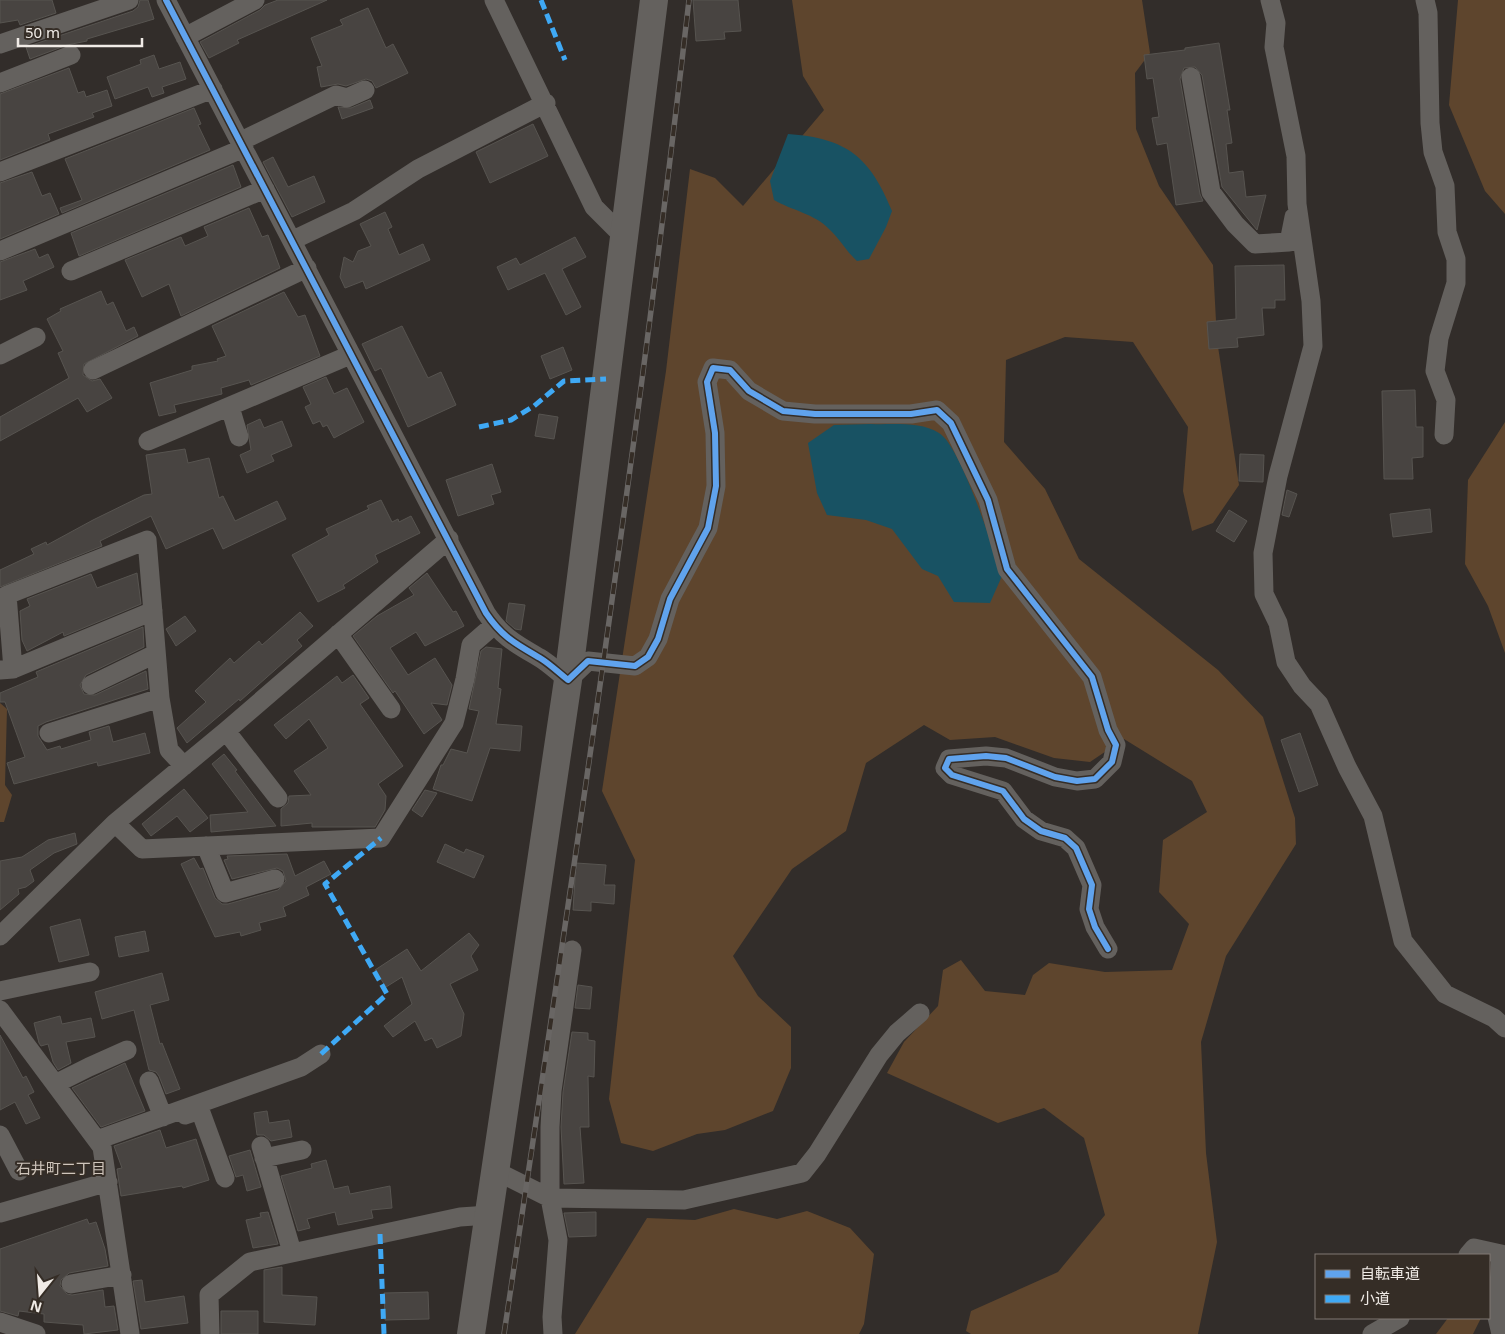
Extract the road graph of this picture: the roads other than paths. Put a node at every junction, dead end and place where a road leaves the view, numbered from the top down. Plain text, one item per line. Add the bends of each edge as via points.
1 (128, 0) edge
2 (166, 0) edge
3 (256, 0) edge
4 (494, 0) edge
5 (654, 0) edge
6 (1270, 0) edge
7 (1425, 0) edge
8 (185, 37) junction
9 (0, 44) edge
10 (71, 55) dead end
11 (1191, 77) dead end
12 (0, 83) edge
13 (213, 89) junction
14 (365, 90) dead end
15 (546, 104) junction
16 (243, 144) junction
17 (0, 172) edge
18 (265, 189) junction
19 (1297, 204) junction
20 (624, 237) junction
21 (293, 240) junction
22 (0, 250) edge
23 (307, 268) junction
24 (71, 271) dead end
25 (36, 337) dead end
26 (0, 355) edge
27 (350, 355) junction
28 (93, 370) dead end
29 (230, 407) junction
30 (1444, 435) dead end
31 (239, 437) dead end
32 (148, 441) dead end
33 (449, 539) junction
34 (153, 611) junction
35 (494, 625) junction
36 (338, 634) junction
37 (155, 654) junction
38 (7, 669) edge
39 (568, 680) junction
40 (91, 685) dead end
41 (160, 698) junction
42 (391, 709) dead end
43 (226, 732) junction
44 (49, 734) dead end
45 (184, 766) junction
46 (278, 798) dead end
47 (115, 823) junction
48 (206, 846) junction
49 (275, 879) dead end
50 (0, 936) edge
51 (1108, 949) dead end
52 (572, 950) dead end
53 (90, 972) dead end
54 (0, 991) edge
55 (0, 1010) edge
56 (920, 1013) dead end
57 (1505, 1028) edge
58 (8, 1036) edge
59 (128, 1050) dead end
60 (321, 1054) dead end
61 (149, 1081) dead end
62 (55, 1084) junction
63 (167, 1115) junction
64 (0, 1135) edge
65 (97, 1140) junction
66 (302, 1150) dead end
67 (496, 1171) junction
68 (19, 1172) dead end
69 (225, 1178) dead end
70 (108, 1182) junction
71 (550, 1198) junction
72 (0, 1213) edge
73 (489, 1215) junction
74 (292, 1252) junction
75 (1469, 1254) edge
76 (122, 1275) junction
77 (71, 1284) dead end
78 (1398, 1319) edge
79 (0, 1322) edge
80 (36, 1334) edge
81 (132, 1334) edge
82 (210, 1334) edge
83 (471, 1334) edge
84 (553, 1334) edge
85 (1372, 1334) edge
86 (1501, 1334) edge

1 - 9 street
2 - 8 street
3 - 8 street
4 - 15 street
5 - 20 street
6 - 19 street via 1276,23 1274,47 1296,156
7 - 30 street via 1433,152 1445,186 1448,232 1456,259 1456,283 1439,338 1435,371 1446,400
8 - 13 street
10 - 12 street
11 - 19 street via 1211,192 1235,224 1254,244 1289,242
13 - 16 street
13 - 17 street
14 - 16 street via 347,98 336,95
15 - 20 street via 594,207
15 - 21 street via 418,169 354,211
16 - 18 street
16 - 22 street
18 - 21 street
18 - 24 street
19 - 57 street via 1311,302 1313,346 1278,476 1263,553 1264,594 1278,623 1286,662 1319,704 1373,816 1403,941 1445,994 1494,1018
20 - 39 street
21 - 23 street
23 - 27 street
23 - 28 street
25 - 26 street
27 - 29 street
27 - 33 street
29 - 31 street
29 - 32 street
33 - 35 street
33 - 36 street
34 - 37 street
34 - 38 street
34 - 38 street via 147,540 7,595
35 - 39 street via 519,648 542,658
35 - 48 street via 471,645 454,723 381,838
36 - 42 street
36 - 43 street
37 - 40 street
37 - 41 street
39 - 51 street via 588,661 635,666 648,657 658,639 670,599 708,528 716,486 715,433 707,382 713,368 730,370 749,391 783,411 911,414 937,410 951,423 988,500 1006,569 1092,676 1108,730 1116,745 1112,762 1095,779 1077,781 1055,777 1006,758 986,756 949,759 945,768 952,775 1003,791 1024,819 1040,831 1065,838 1076,848 1092,885 1088,909
39 - 67 street
41 - 44 street
41 - 45 street via 169,750
43 - 45 street
43 - 46 street
45 - 47 street
47 - 48 street via 142,849
47 - 50 street
48 - 49 street via 225,893
52 - 71 street via 552,1091
53 - 54 street
55 - 58 street
56 - 71 street via 878,1055 802,1173 684,1200
58 - 62 street
59 - 62 street
60 - 63 street via 301,1067
61 - 63 street
62 - 65 street
63 - 65 street
63 - 69 street via 172,1120 200,1110
64 - 68 street
65 - 70 street via 102,1147
66 - 74 street via 262,1152
67 - 71 street
67 - 73 street
70 - 72 street
70 - 76 street
71 - 84 street via 558,1240
73 - 74 street via 460,1217
73 - 83 street
74 - 82 street via 250,1262 209,1295
75 - 86 street via 1474,1248 1501,1254 1497,1317
76 - 77 street
76 - 81 street
78 - 85 street
79 - 80 street

